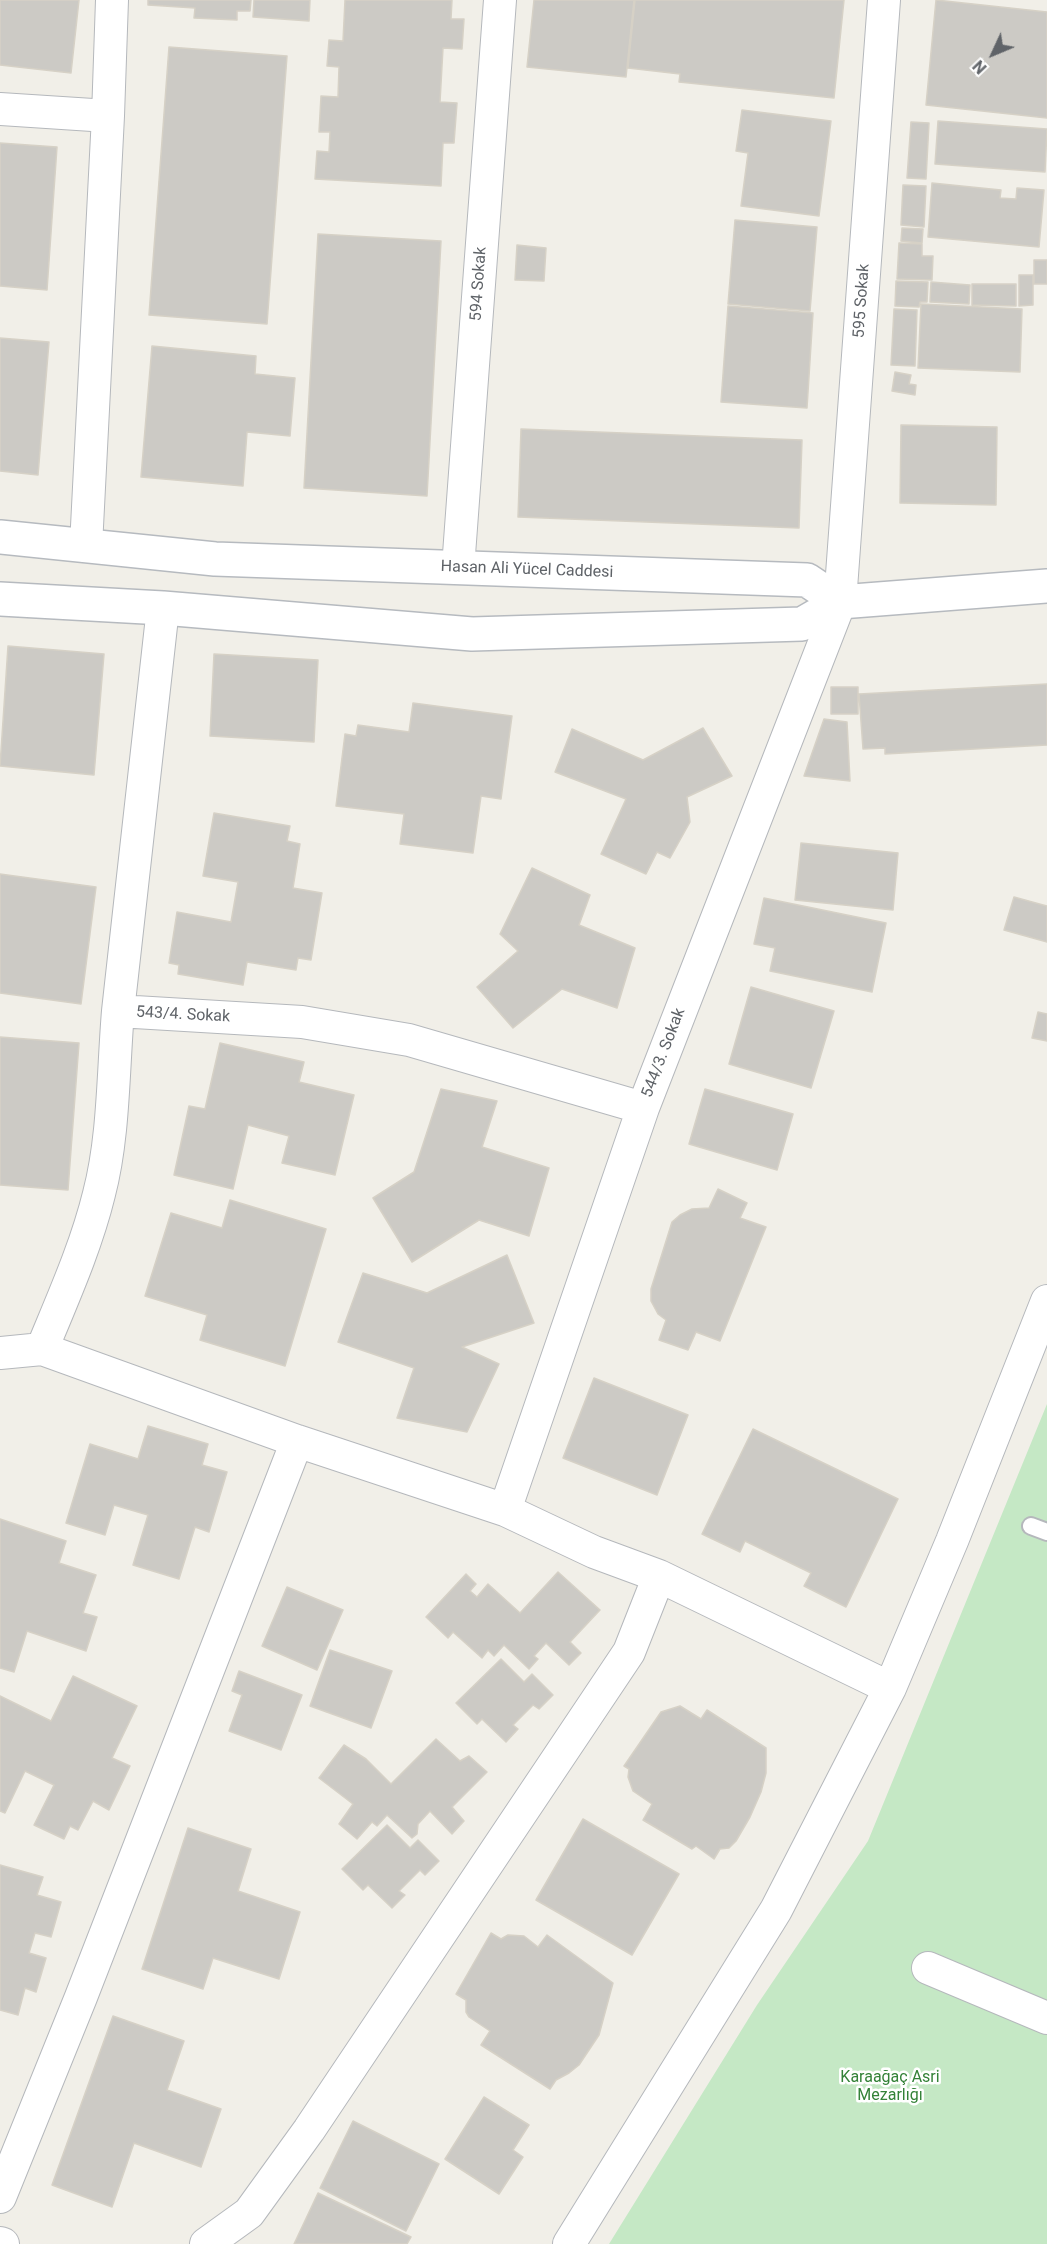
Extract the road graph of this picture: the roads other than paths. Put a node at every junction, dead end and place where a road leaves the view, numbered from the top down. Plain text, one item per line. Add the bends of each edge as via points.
1 (112, 0) edge
2 (500, 0) edge
3 (884, 0) edge
4 (0, 109) edge
5 (108, 116) junction
6 (0, 537) edge
7 (86, 546) junction
8 (458, 568) junction
9 (1047, 586) edge
10 (0, 599) edge
11 (840, 602) junction
12 (163, 609) junction
13 (118, 1011) junction
14 (643, 1108) junction
15 (1047, 1301) edge
16 (42, 1349) junction
17 (0, 1353) edge
18 (297, 1441) junction
19 (505, 1510) junction
20 (1031, 1526) dead end
21 (1047, 1533) edge
22 (659, 1576) junction
23 (891, 1688) junction
24 (928, 1968) dead end
25 (1047, 2018) edge
26 (0, 2197) edge
27 (206, 2244) edge
28 (569, 2244) edge

1 - 5 street
2 - 8 street, 594 Sokak
3 - 11 street, 595 Sokak
4 - 5 street
5 - 7 street
6 - 7 street, Hasan Ali Yücel Caddesi
7 - 8 street, Hasan Ali Yücel Caddesi via 215,559
8 - 11 street, Hasan Ali Yücel Caddesi via 807,580
9 - 11 street
10 - 12 street
11 - 12 street via 802,624 472,634
11 - 14 street, 544/3. Sokak
12 - 13 street, 543/4. Sokak
13 - 14 street, 543/4. Sokak via 302,1022 409,1040
13 - 16 street via 100,1192 86,1239
14 - 19 street, 544/3. Sokak
15 - 23 street
16 - 17 street
16 - 18 street
18 - 19 street
18 - 26 street
19 - 22 street via 594,1552
20 - 21 lane
22 - 23 street
22 - 27 street via 629,1652 309,2130 249,2213
23 - 28 street via 776,1910
24 - 25 street

